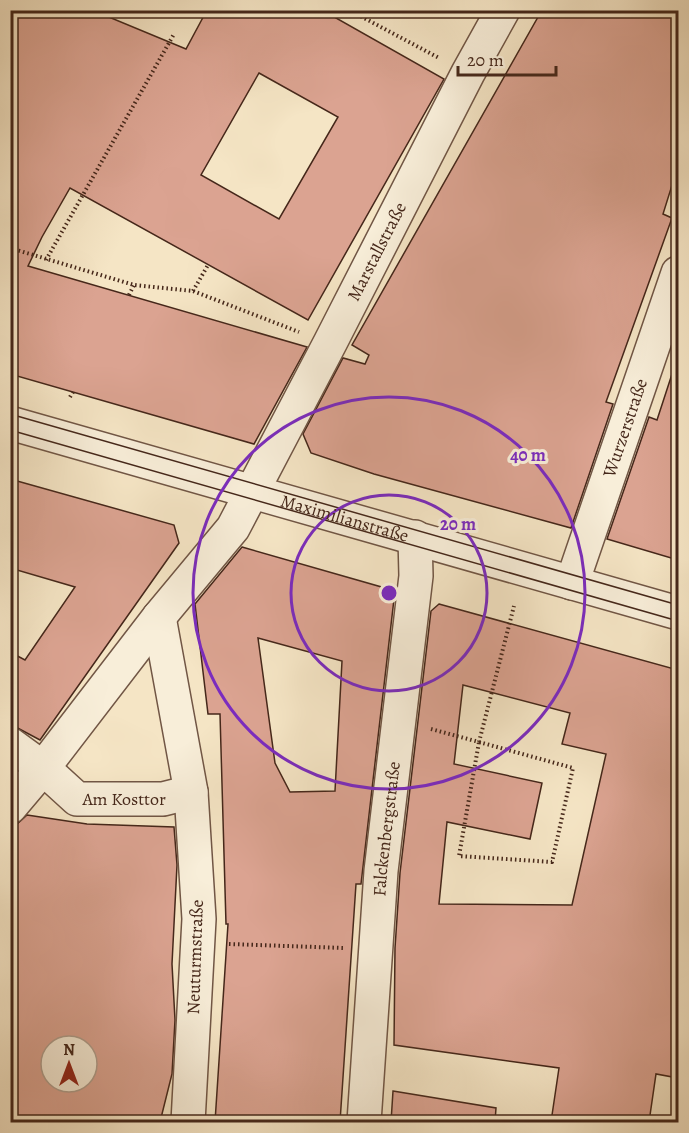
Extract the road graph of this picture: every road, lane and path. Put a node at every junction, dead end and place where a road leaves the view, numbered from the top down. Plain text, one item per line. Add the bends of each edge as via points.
1 (349, 10) edge
2 (502, 10) edge
3 (174, 34) dead end
4 (468, 73) junction
5 (10, 248) edge
6 (46, 260) junction
7 (208, 265) dead end
8 (678, 273) edge
9 (134, 285) junction
10 (193, 291) junction
11 (129, 295) dead end
12 (330, 343) junction
13 (10, 423) edge
14 (252, 491) junction
15 (415, 537) junction
16 (572, 583) junction
17 (514, 606) dead end
18 (678, 614) edge
19 (159, 617) junction
20 (399, 720) junction
21 (479, 742) junction
22 (10, 744) edge
23 (43, 768) junction
24 (191, 792) junction
25 (10, 807) edge
26 (232, 945) dead end
27 (353, 948) dead end
28 (188, 1122) edge
29 (364, 1122) edge

1 - 4 path
2 - 4 street, Marstallstraße
3 - 6 path
4 - 12 street, Marstallstraße
5 - 6 path
6 - 9 path
7 - 10 path
8 - 16 street, Wurzerstraße
9 - 10 path
9 - 11 path
10 - 12 path
12 - 14 street, Marstallstraße
13 - 14 street, Maximilianstraße
14 - 15 street, Maximilianstraße
14 - 19 street via 233,528
15 - 16 street, Maximilianstraße
15 - 20 street, Falckenbergstraße via 416,576
16 - 18 street, Maximilianstraße
17 - 21 path
19 - 23 street
19 - 24 street, Am Kosttor
20 - 21 path
20 - 29 street, Falckenbergstraße via 381,871
21 - 21 path via 573,768 552,862 459,856
22 - 23 street, Am Kosttor
23 - 24 street, Am Kosttor via 77,799 163,799
23 - 25 street
24 - 28 street, Neuturmstraße via 199,919
26 - 27 path

